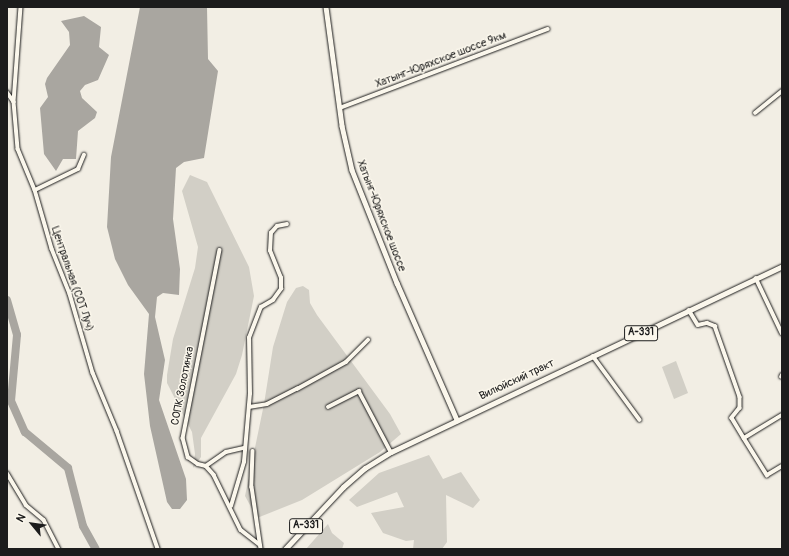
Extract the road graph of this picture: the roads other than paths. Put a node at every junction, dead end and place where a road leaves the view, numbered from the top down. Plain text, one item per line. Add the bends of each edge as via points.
1 (21, 7) edge
2 (326, 7) edge
3 (548, 29) dead end
4 (782, 91) edge
5 (7, 92) edge
6 (14, 102) junction
7 (340, 108) junction
8 (755, 112) dead end
9 (84, 154) dead end
10 (35, 190) junction
11 (287, 224) dead end
12 (220, 250) dead end
13 (782, 266) edge
14 (756, 278) junction
15 (689, 310) junction
16 (782, 333) edge
17 (368, 340) dead end
18 (593, 356) junction
19 (249, 407) junction
20 (328, 407) dead end
21 (782, 415) edge
22 (457, 420) junction
23 (640, 420) dead end
24 (744, 438) junction
25 (244, 448) junction
26 (253, 451) dead end
27 (390, 452) junction
28 (206, 466) junction
29 (782, 466) edge
30 (7, 473) edge
31 (231, 506) junction
32 (260, 547) edge
33 (59, 549) edge
34 (158, 549) edge
35 (285, 549) edge

1 - 6 street, Центральная (СОТ Луч)
2 - 7 main road, Хатынг-Юряхское шоссе
3 - 7 street, Хатынг-Юряхское шоссе 9км
4 - 8 street
5 - 6 street
6 - 10 street, Центральная (СОТ Луч) via 18,149
7 - 22 main road, Хатынг-Юряхское шоссе via 345,146 352,170 389,264
9 - 10 street via 78,169
10 - 34 street, Центральная (СОТ Луч) via 93,373 117,431
11 - 19 street via 277,226 271,233 270,251 281,278 281,290 273,300 261,307 249,338
12 - 28 street, СОПК Золотинка via 183,431 188,457
13 - 14 main road, Вилюйский тракт / А-331
14 - 15 main road, Вилюйский тракт / А-331
14 - 16 street
15 - 18 main road, Вилюйский тракт / А-331
15 - 24 street via 698,325 706,323 715,326 740,397 740,408 732,418
17 - 19 street via 346,362 267,404
18 - 22 main road, Вилюйский тракт / А-331
18 - 23 street
19 - 25 street
20 - 27 street via 359,391
21 - 24 street
22 - 27 main road, Вилюйский тракт / А-331
24 - 29 street via 767,475
25 - 28 street via 226,452
25 - 31 street via 243,470
26 - 32 street via 252,487
27 - 35 main road, Вилюйский тракт / А-331 via 365,468 343,487
28 - 31 street, СОПК Золотинка via 214,475
30 - 33 street via 26,505 44,520
31 - 32 street, СОПК Золотинка via 241,530

